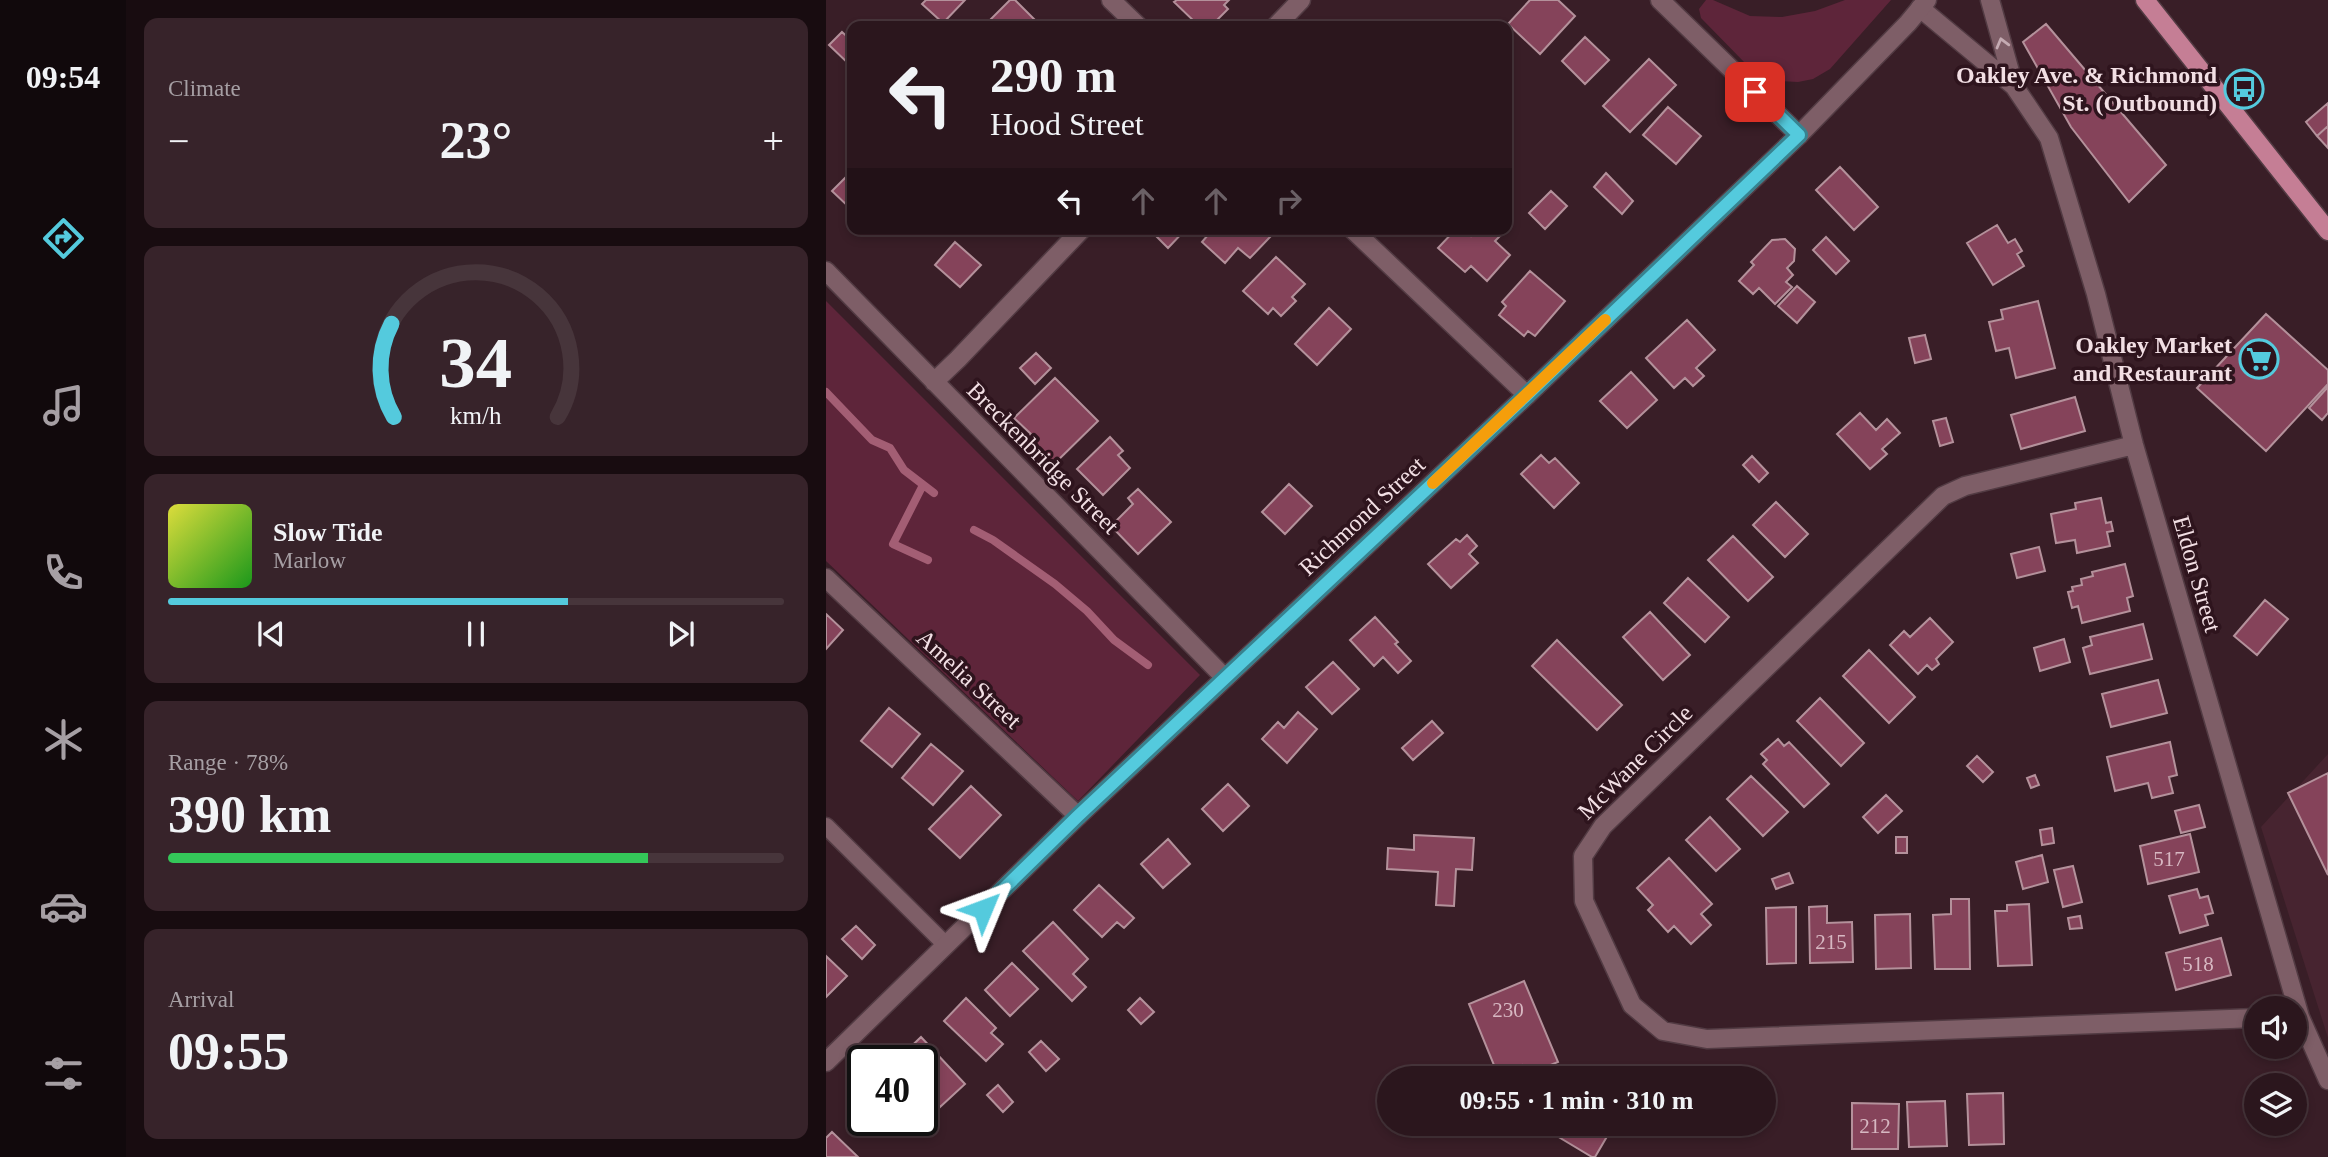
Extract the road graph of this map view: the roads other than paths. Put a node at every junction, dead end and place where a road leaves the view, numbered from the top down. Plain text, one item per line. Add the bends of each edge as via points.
1 (1111, 0) edge
2 (1301, 0) edge
3 (1990, 0) edge
4 (2145, 0) edge
5 (1669, 3) edge
6 (1924, 4) edge
7 (1133, 21) edge
8 (1281, 21) edge
9 (2014, 86) junction
10 (1799, 135) junction
11 (2328, 231) edge
12 (1076, 235) edge
13 (1358, 235) edge
14 (826, 271) edge
15 (934, 382) junction
16 (1527, 395) junction
17 (2134, 445) junction
18 (826, 578) edge
19 (1225, 678) junction
20 (1078, 816) junction
21 (826, 826) edge
22 (946, 945) junction
23 (2291, 996) edge
24 (2244, 1018) edge
25 (2307, 1037) edge
26 (826, 1062) edge
27 (2328, 1080) edge

1 - 7 street
2 - 8 street
9 -> 3 street, Eldon Street
4 - 11 main road
5 - 10 street
6 - 9 street, Eldon Street
6 - 10 street, Richmond Street
9 - 17 street, Eldon Street via 2049,138 2096,294
10 - 16 street, Richmond Street
12 - 15 street
13 - 16 street
14 - 15 street, Breckenbridge Street
15 - 19 street, Breckenbridge Street
16 - 19 street, Richmond Street
17 - 23 street, Eldon Street
17 - 24 street, McWane Circle via 1965,486 1942,496 1603,826 1583,856 1584,901 1632,1005 1663,1031 1681,1035 1707,1039
18 - 20 street, Amelia Street
19 - 20 street, Richmond Street
20 - 22 street, Richmond Street
21 - 22 lane
22 - 26 street, Richmond Street
25 - 27 street, Eldon Street

